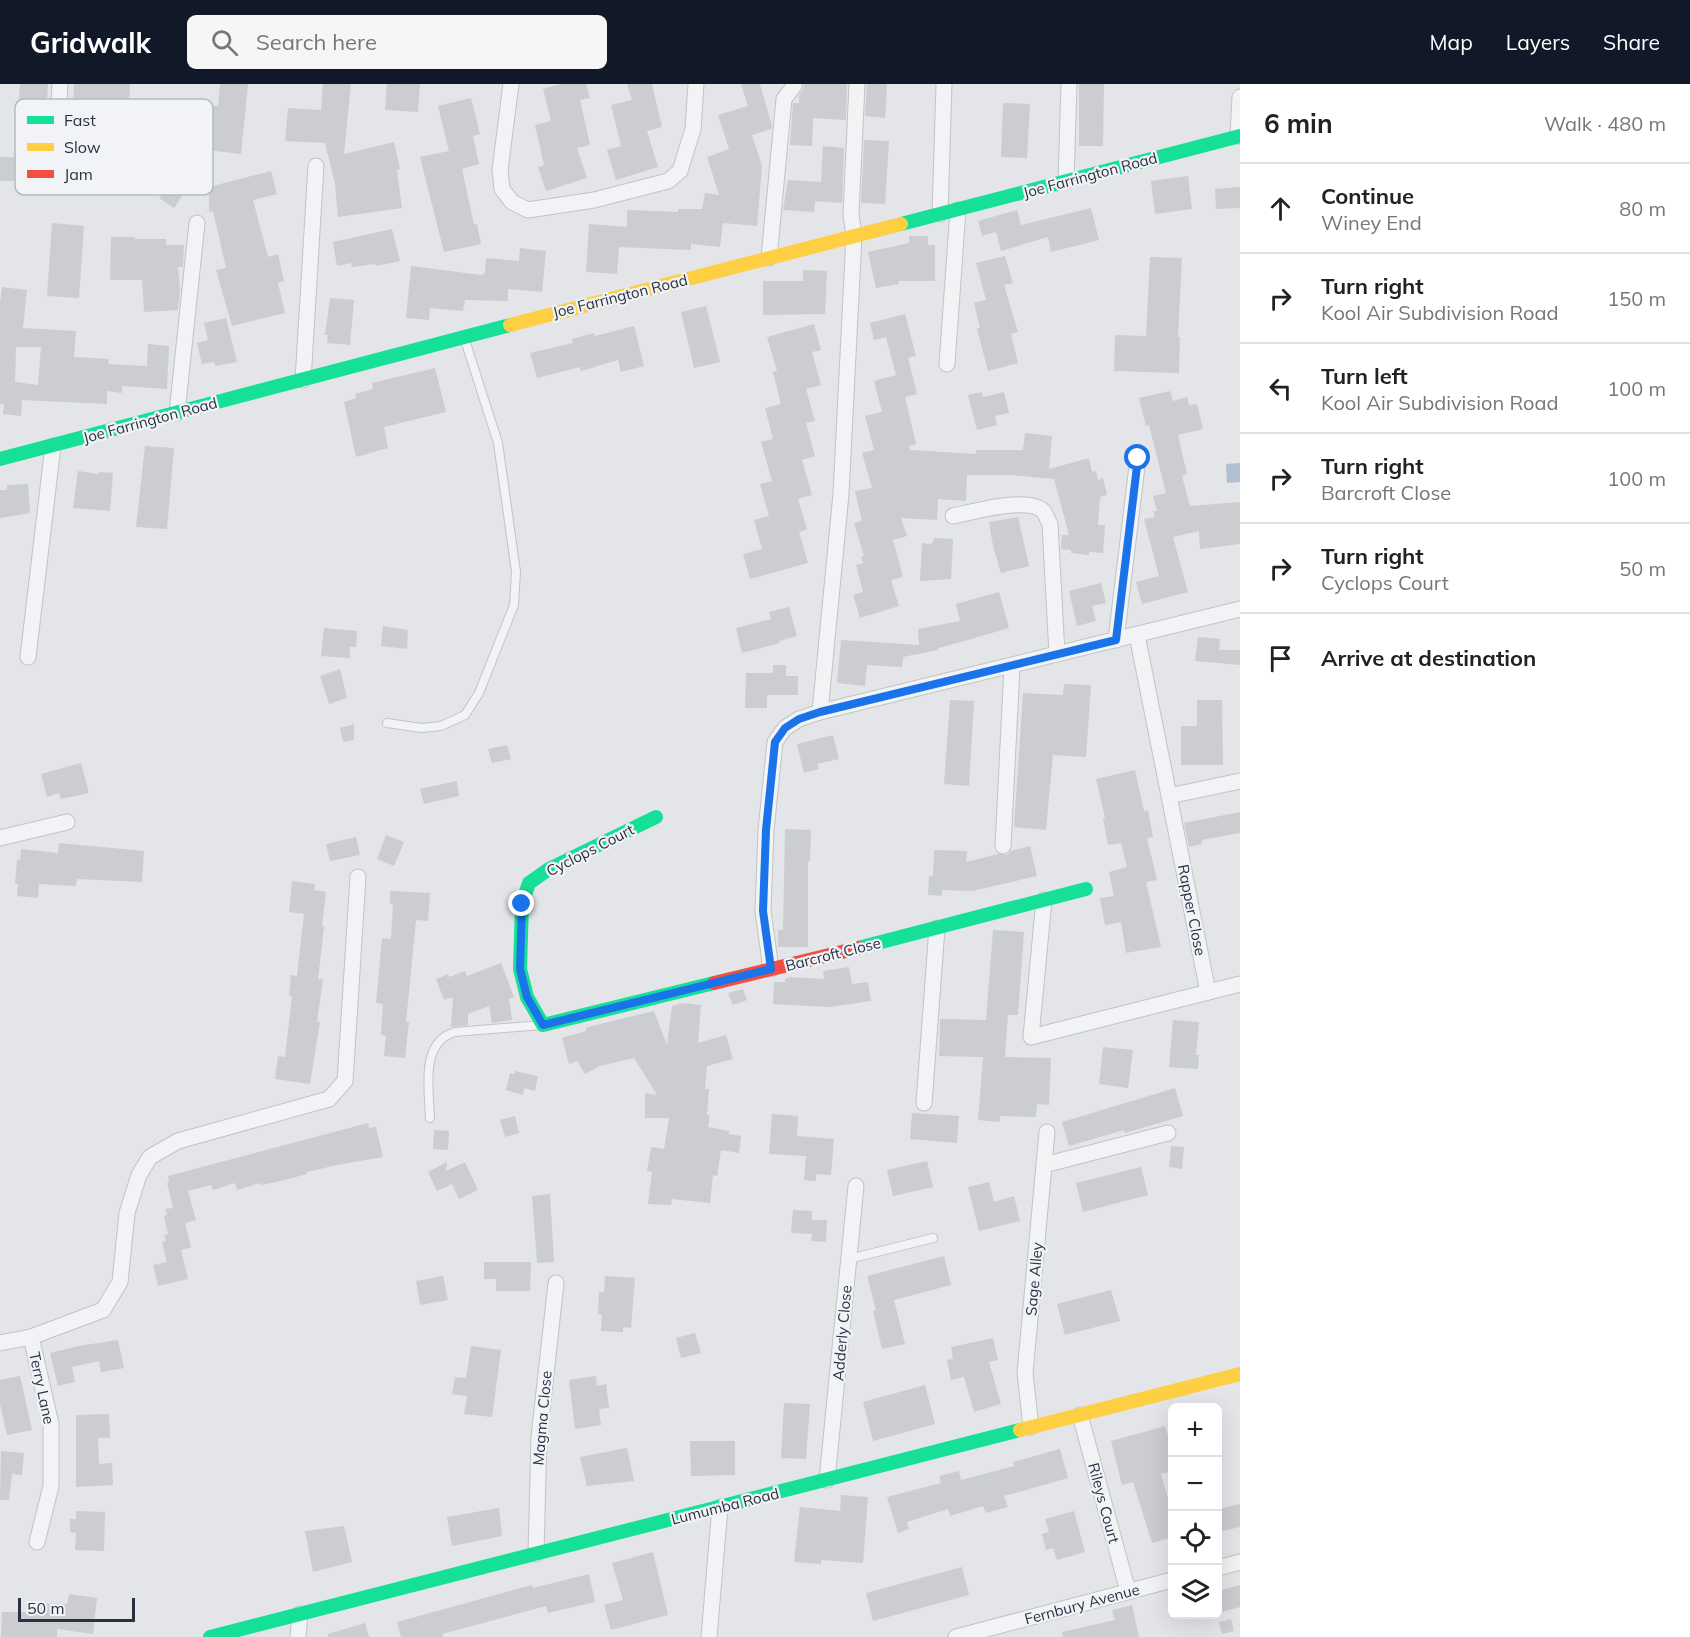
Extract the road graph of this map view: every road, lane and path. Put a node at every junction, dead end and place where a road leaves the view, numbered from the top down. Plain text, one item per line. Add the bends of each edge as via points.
1 (60, 84) edge
2 (511, 84) edge
3 (696, 84) edge
4 (857, 84) edge
5 (944, 84) edge
6 (1069, 84) edge
7 (794, 86) dead end
8 (1240, 97) edge
9 (59, 99) edge
10 (1239, 136) edge
11 (316, 166) dead end
12 (1066, 181) junction
13 (958, 210) junction
14 (940, 214) junction
15 (197, 222) dead end
16 (854, 236) junction
17 (769, 258) junction
18 (464, 336) junction
19 (947, 364) dead end
20 (303, 380) junction
21 (177, 413) junction
22 (53, 446) junction
23 (1138, 458) dead end
24 (0, 459) edge
25 (953, 516) dead end
26 (1240, 609) edge
27 (1137, 635) junction
28 (1116, 640) junction
29 (1057, 654) junction
30 (28, 657) dead end
31 (1012, 666) junction
32 (820, 712) junction
33 (387, 723) dead end
34 (1240, 781) edge
35 (1169, 795) junction
36 (656, 817) dead end
37 (67, 822) dead end
38 (0, 838) edge
39 (1003, 846) dead end
40 (358, 877) dead end
41 (1086, 889) dead end
42 (1044, 900) junction
43 (937, 928) junction
44 (771, 969) junction
45 (1240, 984) edge
46 (1208, 992) junction
47 (543, 1025) junction
48 (924, 1103) dead end
49 (430, 1118) dead end
50 (1047, 1132) dead end
51 (1168, 1133) dead end
52 (1044, 1165) junction
53 (856, 1186) dead end
54 (933, 1238) dead end
55 (849, 1259) junction
56 (556, 1283) dead end
57 (31, 1337) junction
58 (0, 1343) edge
59 (1240, 1374) edge
60 (1080, 1415) junction
61 (1031, 1427) junction
62 (827, 1480) junction
63 (720, 1507) junction
64 (37, 1542) dead end
65 (536, 1554) junction
66 (1240, 1562) edge
67 (1222, 1567) edge
68 (1168, 1581) edge
69 (1128, 1592) junction
70 (300, 1614) junction
71 (210, 1637) edge
72 (298, 1637) edge
73 (709, 1637) edge
74 (956, 1637) edge

1 - 9 street
2 - 3 street via 500,170 502,189 512,202 528,210 594,200 668,181 680,171 693,129
4 - 16 street via 851,214
5 - 14 street
6 - 12 street
7 - 17 street via 784,99
8 - 10 street
10 - 12 street, Joe Farrington Road
11 - 20 street
12 - 13 street, Joe Farrington Road
13 - 14 street, Joe Farrington Road
13 - 19 street
14 - 16 street, Joe Farrington Road
15 - 21 street
16 - 17 street, Joe Farrington Road
16 - 32 street via 841,494
17 - 18 street, Joe Farrington Road
18 - 20 street, Joe Farrington Road
18 - 33 lane via 498,443 516,572 514,605 479,693 465,715 441,726 421,728
20 - 21 street, Joe Farrington Road
21 - 22 street, Joe Farrington Road
22 - 24 street, Joe Farrington Road
22 - 30 street
23 - 28 street
25 - 29 street via 1033,505 1043,511 1050,524
26 - 27 street
27 - 28 street
27 - 35 street, Rapper Close
28 - 29 street
29 - 31 street
31 - 32 street
31 - 39 street
32 - 44 street via 785,728 775,742 763,911
34 - 35 street
35 - 46 street, Rapper Close
36 - 47 street, Cyclops Court via 549,869 529,883 522,904 520,969 527,997
37 - 38 street
40 - 57 street via 345,1081 329,1098 178,1141 150,1157 139,1175 127,1213 120,1282 103,1310
41 - 42 street, Barcroft Close
42 - 43 street, Barcroft Close
42 - 46 street via 1031,1037
43 - 44 street, Barcroft Close
43 - 48 street
44 - 47 street, Barcroft Close
45 - 46 street
47 - 49 lane via 443,1035 429,1062
50 - 52 street, Sage Alley
51 - 52 street
52 - 61 street, Sage Alley via 1025,1372
53 - 55 street, Adderly Close
54 - 55 lane
55 - 62 street, Adderly Close
56 - 65 street, Magma Close via 539,1437
57 - 58 street, Terry Lane
57 - 64 street, Terry Lane via 51,1424 51,1486
59 - 60 street, Lumumba Road
60 - 61 street, Lumumba Road
60 - 69 street, Rileys Court
61 - 62 street, Lumumba Road
62 - 63 street, Lumumba Road
63 - 65 street, Lumumba Road
63 - 73 street
65 - 70 street, Lumumba Road
66 - 67 street
68 - 69 street, Fernbury Avenue
69 - 74 street, Fernbury Avenue
70 - 71 street, Lumumba Road
70 - 72 street

